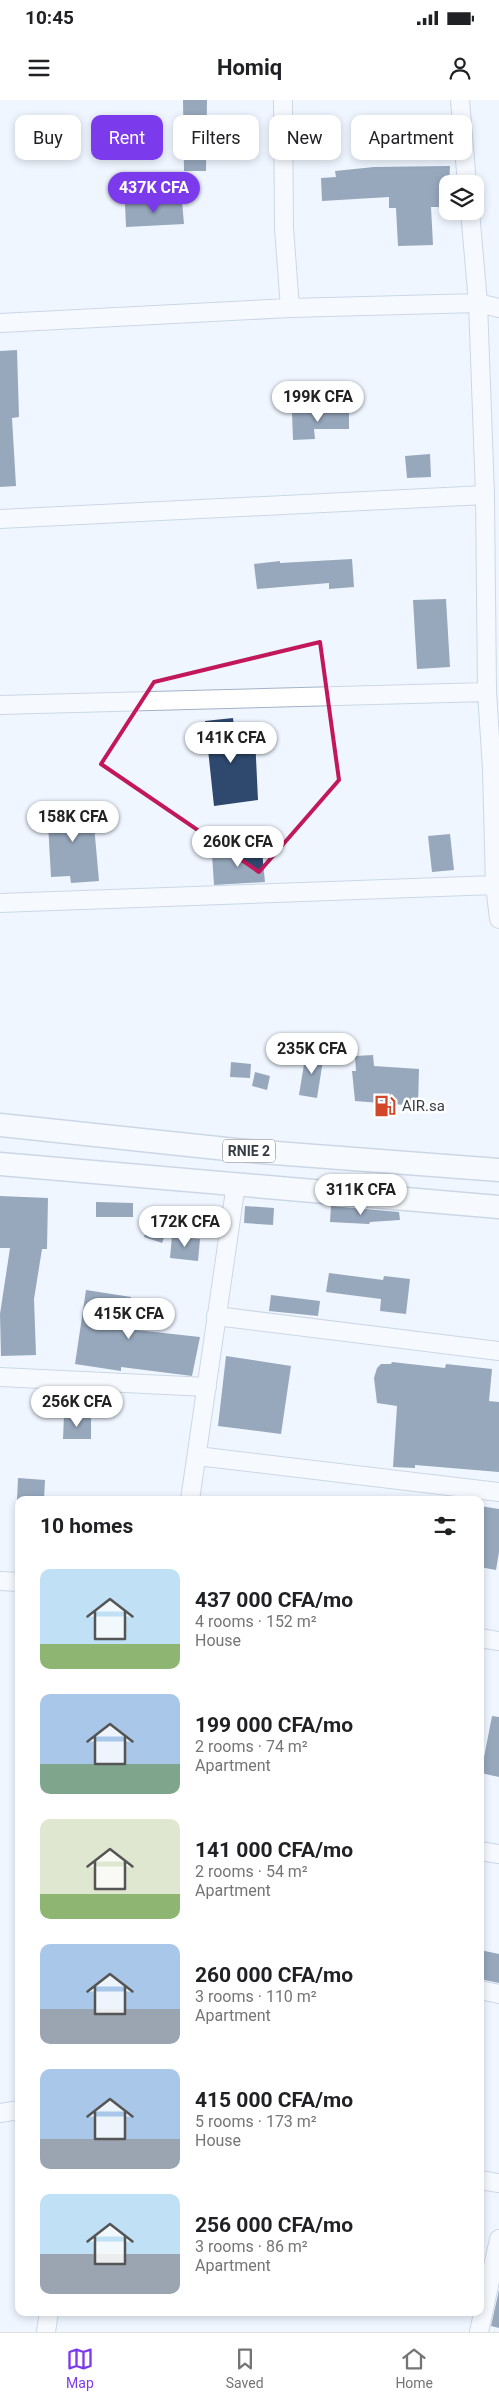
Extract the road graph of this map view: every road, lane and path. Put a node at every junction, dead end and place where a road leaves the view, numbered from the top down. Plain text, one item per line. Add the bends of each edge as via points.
1 (283, 100) edge
2 (460, 100) edge
3 (467, 175) edge
4 (471, 220) edge
5 (478, 303) junction
6 (290, 308) junction
7 (499, 308) edge
8 (0, 323) edge
9 (485, 495) junction
10 (0, 519) edge
11 (487, 692) junction
12 (0, 705) edge
13 (496, 769) edge
14 (495, 885) junction
15 (0, 903) edge
16 (499, 919) edge
17 (0, 1125) edge
18 (0, 1164) edge
19 (499, 1170) edge
20 (236, 1184) junction
21 (499, 1207) edge
22 (216, 1316) junction
23 (499, 1351) edge
24 (0, 1377) edge
25 (207, 1387) junction
26 (197, 1456) junction
27 (499, 1492) edge
28 (191, 1496) edge
29 (0, 1581) edge
30 (15, 1582) edge
31 (484, 1639) edge
32 (499, 1641) edge
33 (484, 1852) edge
34 (499, 1854) edge
35 (484, 1991) edge
36 (499, 1994) edge
37 (15, 2111) edge
38 (0, 2113) edge
39 (484, 2181) edge
40 (499, 2184) edge
41 (499, 2239) edge
42 (484, 2309) edge
43 (48, 2316) edge
44 (482, 2316) edge
45 (46, 2332) edge
46 (479, 2332) edge

1 - 6 street via 284,228
2 - 3 street
4 - 5 street
5 - 6 street
5 - 7 street
5 - 9 street
6 - 8 street
9 - 10 street
9 - 11 street
11 - 12 street
11 - 13 street
13 - 14 street
14 - 15 street
14 - 16 street
17 - 19 main road, RNIE 2 via 236,1150
18 - 20 main road, RNIE 2
20 - 21 main road, RNIE 2
20 - 22 street
22 - 23 street
22 - 25 street
24 - 25 street
25 - 26 street
26 - 27 street
26 - 28 street
29 - 30 street
31 - 32 street
33 - 34 street
35 - 36 street
37 - 38 street
39 - 40 street
41 - 42 street
43 - 45 street
44 - 46 street

